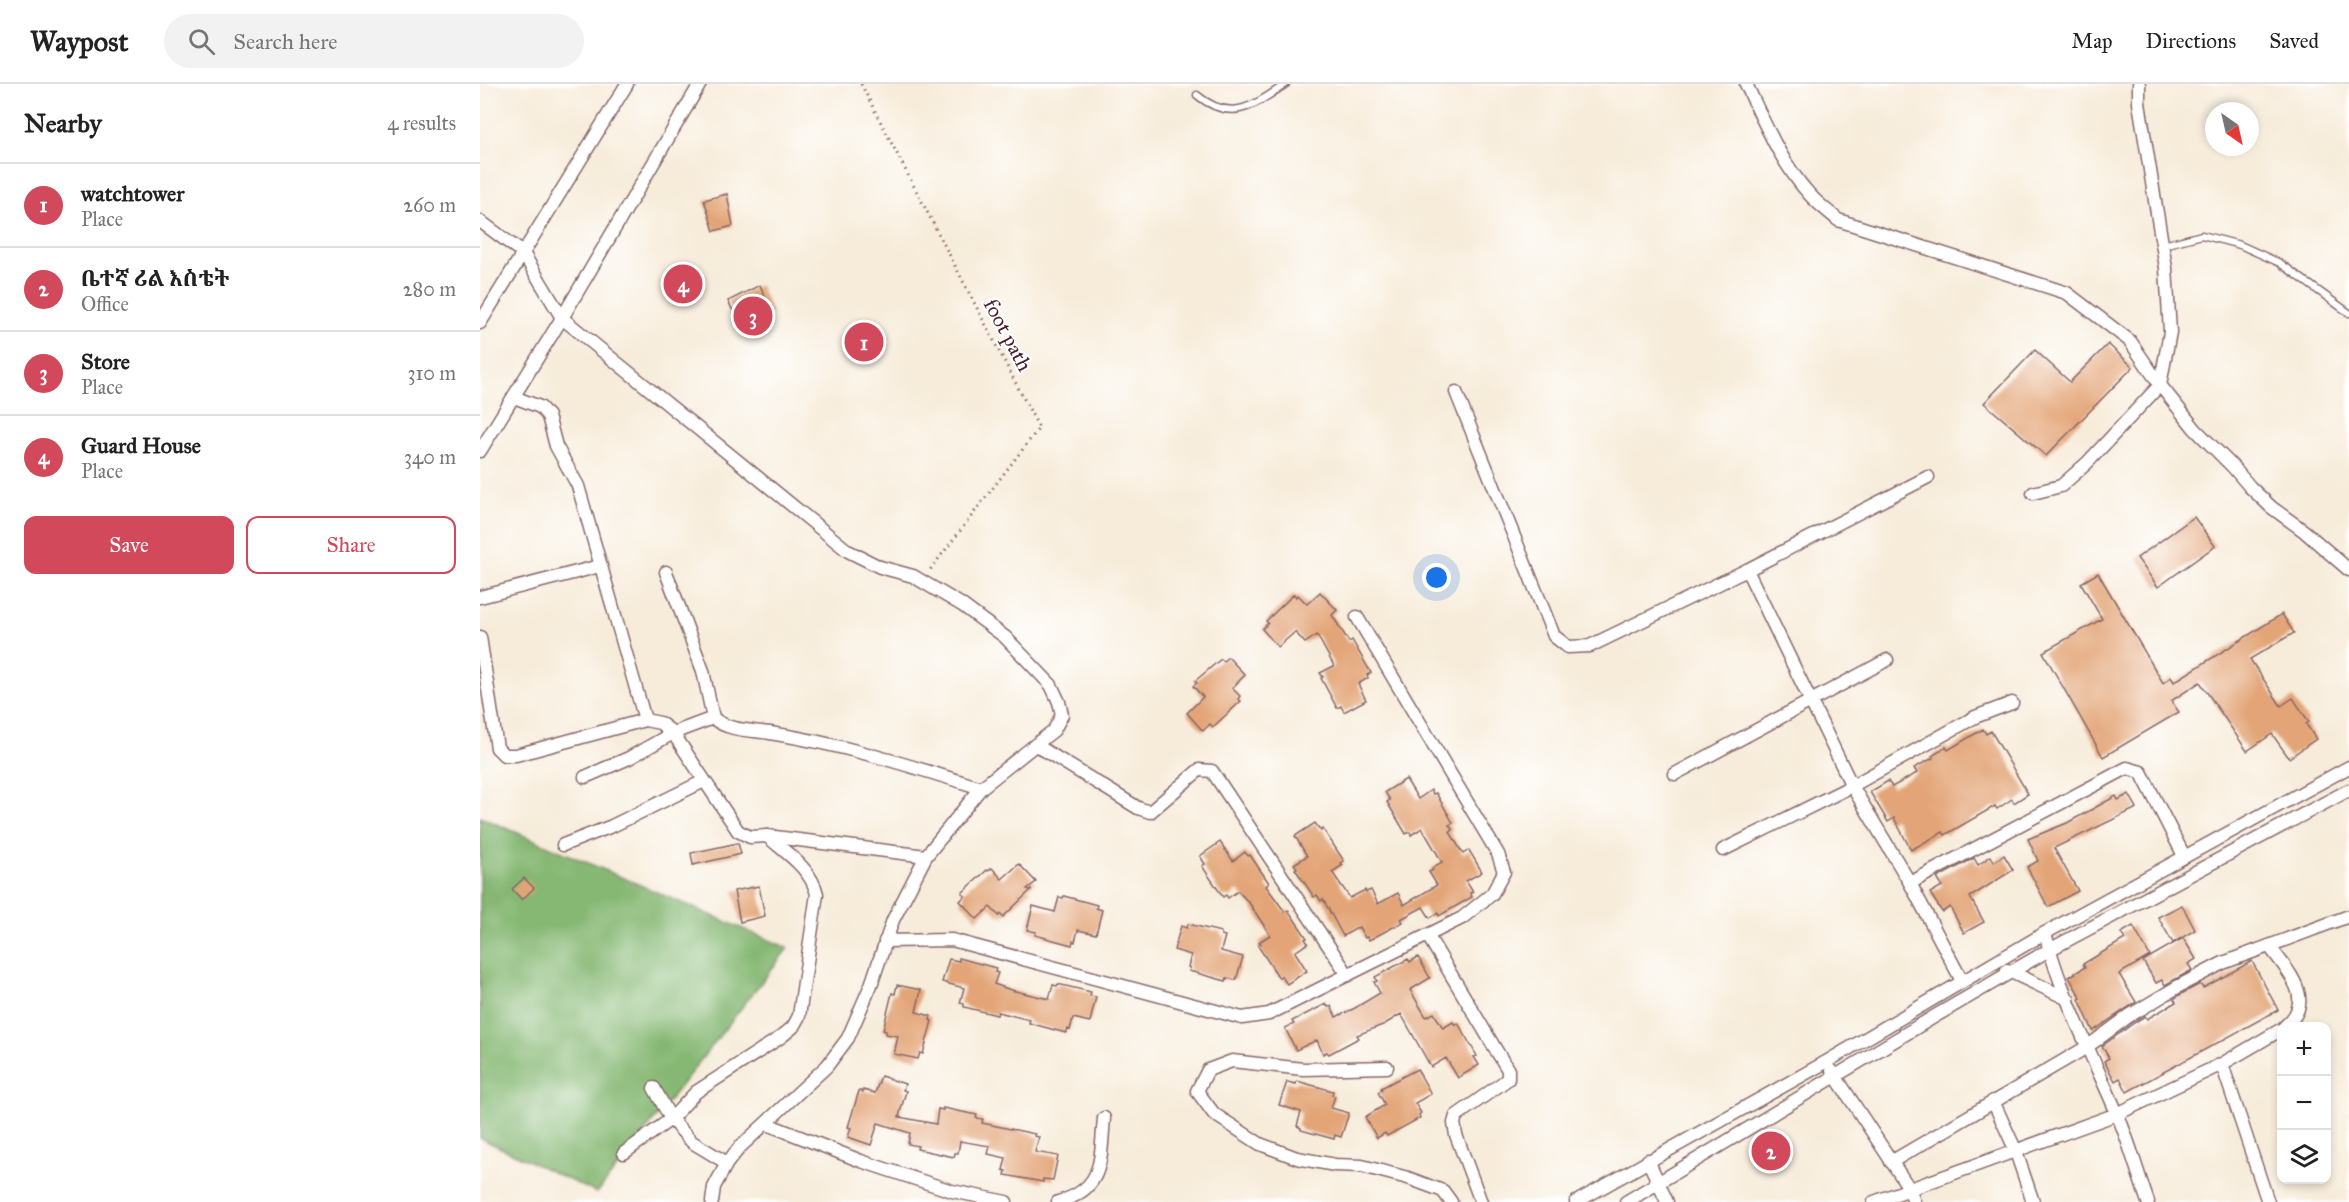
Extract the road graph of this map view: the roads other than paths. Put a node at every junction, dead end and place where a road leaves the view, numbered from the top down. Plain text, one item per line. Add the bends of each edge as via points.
1 (627, 84) edge
2 (700, 84) edge
3 (1286, 84) edge
4 (1746, 84) edge
5 (2139, 84) edge
6 (1197, 95) dead end
7 (480, 221) edge
8 (2163, 245) junction
9 (523, 253) junction
10 (2349, 313) edge
11 (562, 318) junction
12 (480, 323) edge
13 (2160, 385) junction
14 (1456, 392) dead end
15 (514, 397) junction
16 (480, 451) edge
17 (1928, 477) dead end
18 (2033, 493) dead end
19 (600, 566) junction
20 (1747, 570) junction
21 (2349, 570) edge
22 (666, 572) dead end
23 (480, 597) edge
24 (1357, 617) dead end
25 (480, 637) edge
26 (1887, 660) dead end
27 (1810, 700) junction
28 (2012, 703) dead end
29 (713, 718) junction
30 (645, 720) junction
31 (673, 733) junction
32 (1036, 745) junction
33 (2349, 767) edge
34 (1676, 774) dead end
35 (585, 777) dead end
36 (704, 781) junction
37 (1852, 786) junction
38 (981, 788) junction
39 (2349, 790) edge
40 (767, 836) junction
41 (563, 846) dead end
42 (1723, 850) dead end
43 (926, 856) junction
44 (2184, 856) junction
45 (1910, 883) junction
46 (2349, 916) edge
47 (2045, 933) junction
48 (1428, 936) junction
49 (885, 941) junction
50 (2270, 947) junction
51 (2049, 950) junction
52 (1994, 962) junction
53 (2011, 972) junction
54 (1348, 975) junction
55 (1962, 981) junction
56 (2068, 999) junction
57 (2289, 1022) edge
58 (2277, 1032) edge
59 (2087, 1047) junction
60 (1826, 1062) junction
61 (2222, 1064) junction
62 (1387, 1067) dead end
63 (1835, 1076) junction
64 (654, 1088) dead end
65 (1993, 1101) junction
66 (2117, 1114) junction
67 (1104, 1118) dead end
68 (671, 1119) junction
69 (767, 1124) junction
70 (2015, 1149) junction
71 (624, 1153) dead end
72 (1648, 1160) junction
73 (1891, 1162) junction
74 (727, 1163) junction
75 (1658, 1184) junction
76 (1908, 1188) junction
77 (712, 1202) edge
78 (1006, 1202) edge
79 (1058, 1202) edge
80 (1451, 1202) edge
81 (1481, 1202) edge
82 (1576, 1202) edge
83 (1626, 1202) edge
84 (1666, 1202) edge
85 (1874, 1202) edge
86 (1914, 1202) edge
87 (2033, 1202) edge
88 (2148, 1202) edge
89 (2268, 1202) edge

1 - 9 street
2 - 11 street
3 - 6 lane via 1233,111 1207,104
4 - 13 street via 1790,169 1810,196 1838,220 2067,293 2130,341
5 - 8 street
7 - 9 street
8 - 10 lane via 2202,235 2240,245 2280,263
8 - 13 street via 2170,332
9 - 11 street
9 - 12 street
11 - 15 street
11 - 32 street via 848,551 880,567 914,576 1005,637 1051,685 1059,702 1062,715 1054,730
13 - 18 street via 2061,486
13 - 21 street via 2257,494
14 - 20 street via 1554,636 1568,647 1590,646
15 - 16 street
15 - 19 street via 540,407 548,416 556,446 578,486
17 - 20 street
19 - 23 street
19 - 30 street
20 - 27 street
22 - 29 street via 703,671
24 - 48 street via 1498,854 1504,872 1492,894 1462,918
25 - 30 street via 497,748 504,755 516,756
26 - 27 street
27 - 34 street
27 - 37 street
28 - 37 street via 1975,717
29 - 31 street
29 - 38 street via 722,726 876,755
30 - 31 street via 660,723
31 - 35 street
31 - 36 street
32 - 38 street
32 - 54 street via 1150,812 1199,770 1212,771
33 - 44 street
36 - 40 street via 738,831 750,837
36 - 41 street
37 - 42 street
37 - 45 street
38 - 43 street
39 - 51 street
40 - 43 street
40 - 68 street via 807,871 817,894 799,1016 780,1037 696,1092
43 - 49 street
44 - 45 street via 2141,772 2127,768
44 - 47 street
45 - 55 street
46 - 50 street
47 - 51 street
47 - 52 street
48 - 54 street
48 - 81 street via 1508,1070 1508,1079 1456,1116 1454,1123
49 - 54 street via 952,940 1242,1018 1269,1014
49 - 69 street via 848,1038 827,1066
50 - 57 street via 2300,995 2298,1013
50 - 59 street via 2223,963 2179,986
51 - 53 street
51 - 56 street
52 - 53 street
52 - 55 street
53 - 56 street
53 - 63 street
55 - 60 street
56 - 59 street
58 - 61 street
59 - 65 street
59 - 66 street
60 - 63 street
60 - 72 street
61 - 66 street
61 - 89 street
62 - 80 street via 1303,1070 1232,1061 1208,1070 1197,1091 1214,1114 1260,1144 1297,1158 1362,1166 1408,1178 1443,1191
63 - 73 street
63 - 75 street
64 - 68 street
65 - 70 street
65 - 73 street
66 - 70 street
66 - 88 street
67 - 79 street via 1098,1170 1085,1190
68 - 71 street
68 - 74 street via 692,1142
69 - 74 street
69 - 78 street via 952,1191
70 - 76 street
70 - 87 street
72 - 75 street
72 - 82 street
73 - 76 street
74 - 77 street via 714,1187
75 - 83 street
75 - 84 street
76 - 85 street
76 - 86 street

